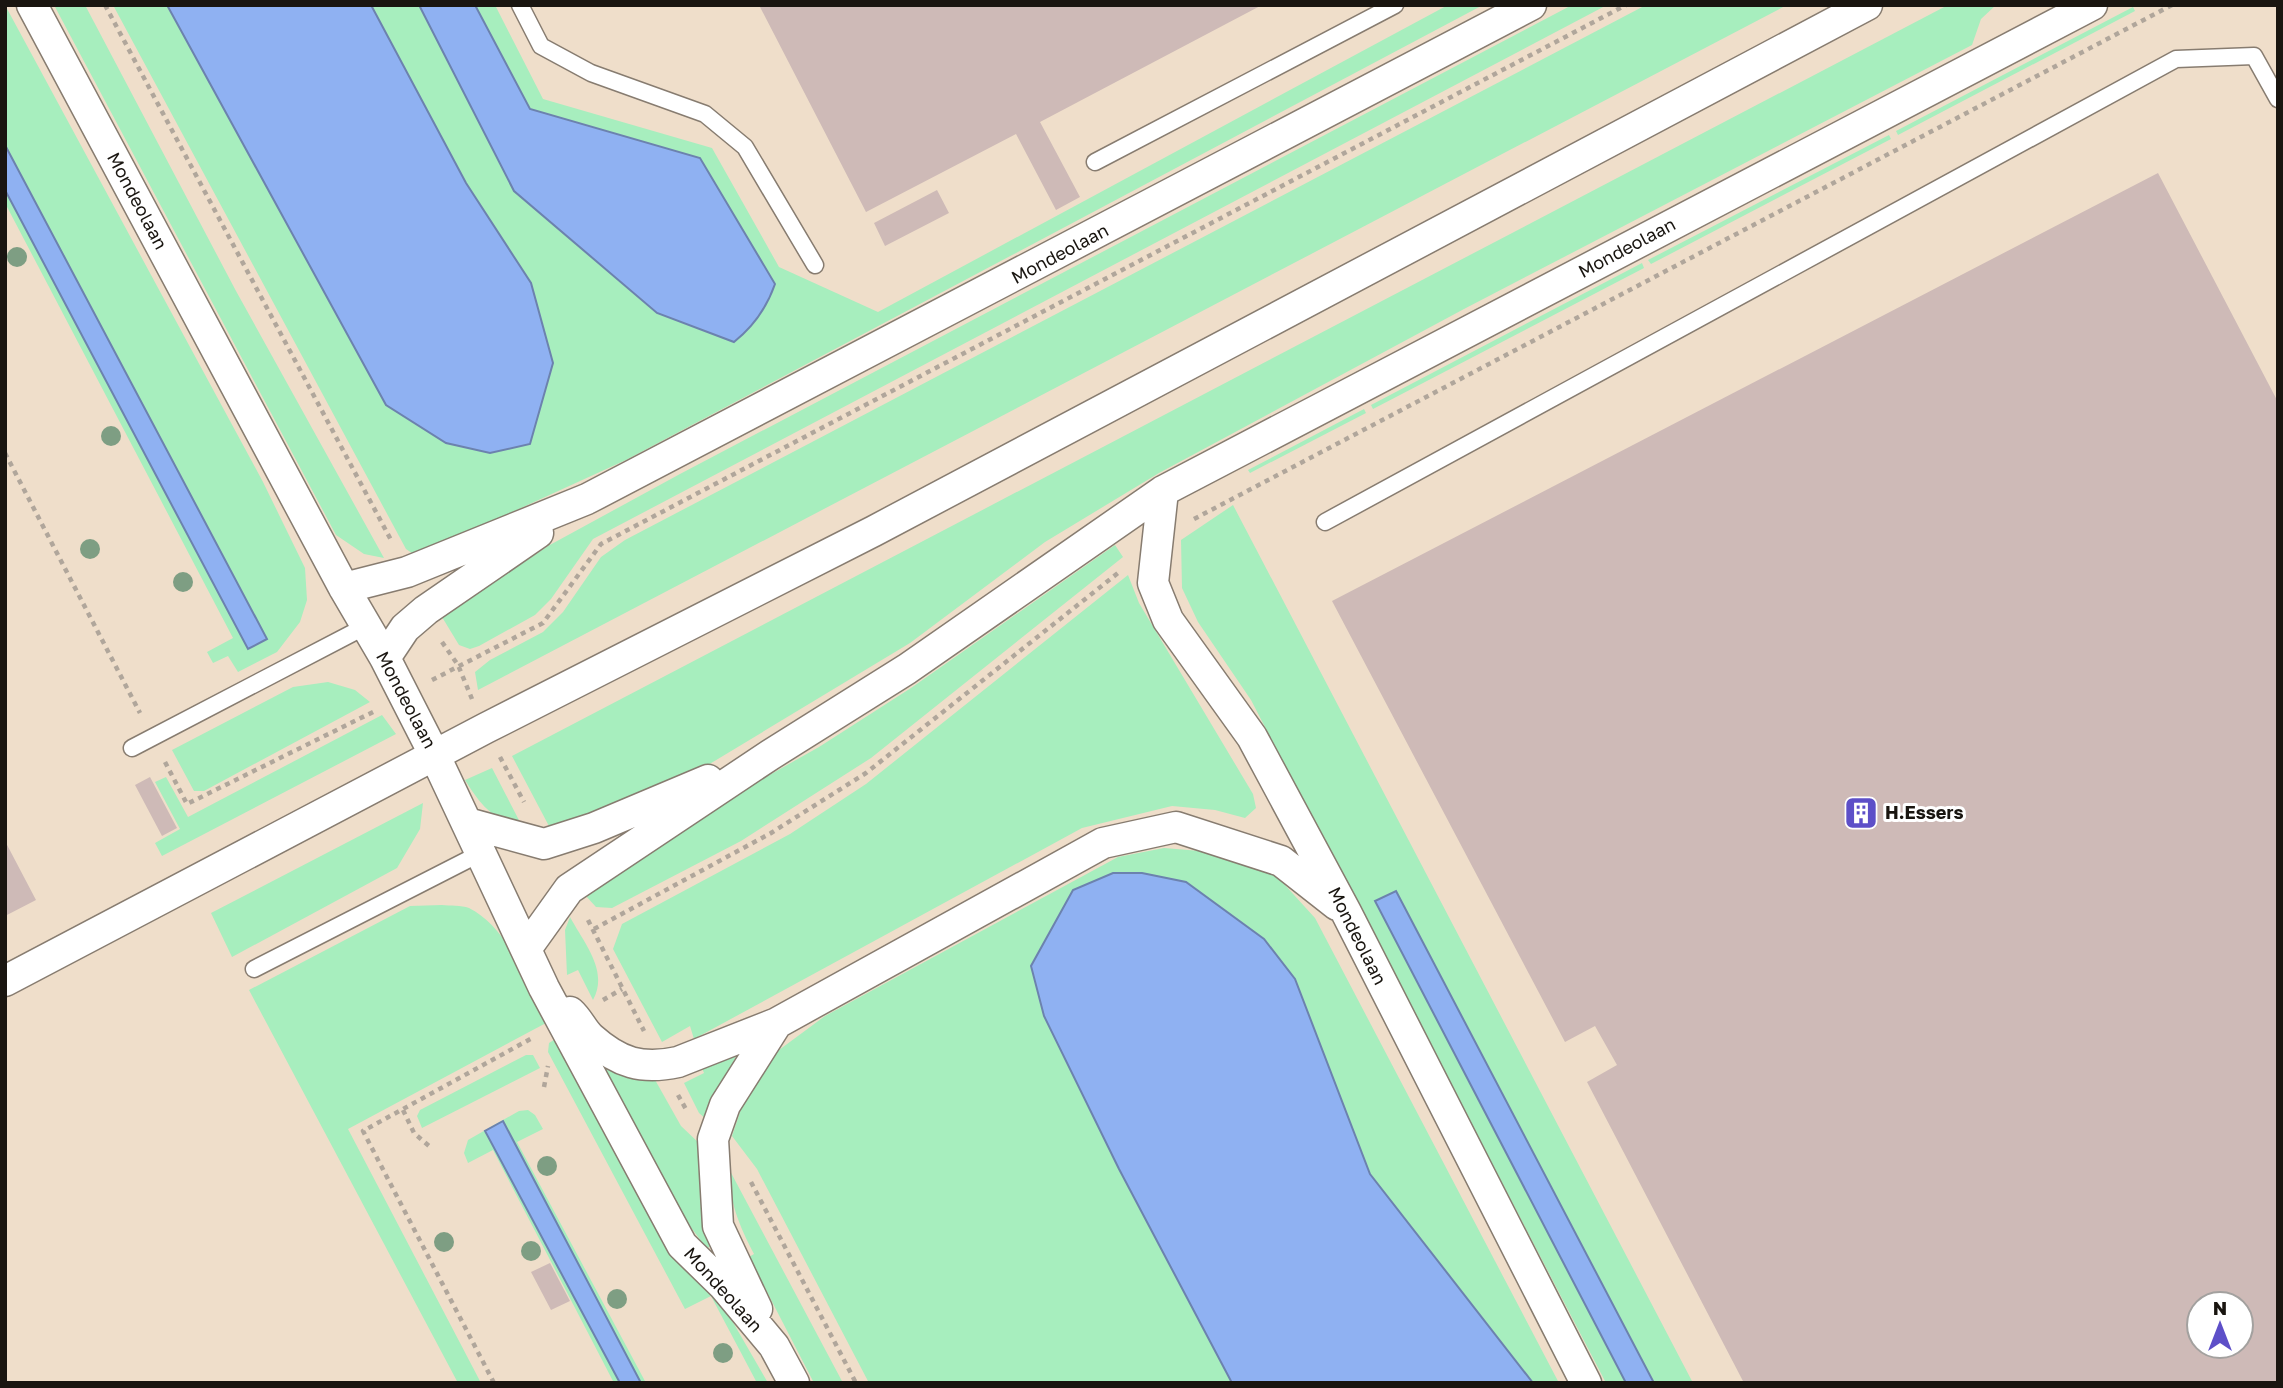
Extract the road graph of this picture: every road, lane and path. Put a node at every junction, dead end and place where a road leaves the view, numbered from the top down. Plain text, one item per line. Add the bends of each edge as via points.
1 (32, 5) edge
2 (105, 5) edge
3 (520, 5) edge
4 (1395, 5) edge
5 (1531, 5) edge
6 (1626, 5) edge
7 (1867, 5) edge
8 (2092, 5) edge
9 (2172, 5) edge
10 (2278, 99) edge
11 (1095, 162) dead end
12 (815, 265) dead end
13 (5, 453) edge
14 (1163, 491) junction
15 (587, 499) junction
16 (1189, 522) dead end
17 (1325, 522) dead end
18 (392, 542) dead end
19 (1124, 569) dead end
20 (344, 588) junction
21 (366, 626) junction
22 (437, 634) dead end
23 (385, 658) junction
24 (458, 666) junction
25 (422, 685) dead end
26 (471, 697) dead end
27 (382, 707) dead end
28 (144, 720) dead end
29 (132, 748) dead end
30 (161, 753) dead end
31 (770, 755) junction
32 (435, 756) junction
33 (503, 762) dead end
34 (527, 808) dead end
35 (467, 823) junction
36 (481, 853) junction
37 (583, 912) dead end
38 (1346, 912) junction
39 (594, 929) junction
40 (526, 949) junction
41 (254, 969) dead end
42 (5, 981) edge
43 (544, 988) junction
44 (777, 1024) junction
45 (544, 1032) dead end
46 (645, 1033) dead end
47 (548, 1063) dead end
48 (673, 1086) dead end
49 (544, 1087) dead end
50 (402, 1110) junction
51 (694, 1122) dead end
52 (429, 1146) dead end
53 (749, 1178) dead end
54 (774, 1346) junction
55 (494, 1383) edge
56 (794, 1383) edge
57 (856, 1383) edge
58 (1586, 1383) edge

1 - 20 street, Mondeolaan
2 - 18 path
3 - 12 lane via 541,46 591,73 705,114 746,147
4 - 11 lane
5 - 15 street, Mondeolaan
6 - 24 path via 601,544 543,623
7 - 32 street via 874,531
8 - 14 street, Mondeolaan
9 - 16 path
10 - 17 lane via 2254,55 2176,59
13 - 28 path
14 - 31 street, Mondeolaan via 907,669
14 - 38 street, Mondeolaan via 1153,583 1168,620 1252,737
15 - 20 street via 407,572
15 - 23 street via 426,610 405,628
19 - 39 path via 866,773 772,833
20 - 21 street, Mondeolaan
21 - 23 street, Mondeolaan
21 - 29 lane
22 - 24 path
23 - 32 street, Mondeolaan
24 - 25 path
24 - 26 path
27 - 30 path via 187,804
31 - 35 street via 544,844
31 - 40 street via 569,889
32 - 35 street, Mondeolaan
32 - 42 street
33 - 34 path
35 - 36 street, Mondeolaan
36 - 40 street, Mondeolaan
36 - 41 lane
37 - 39 path
38 - 44 street via 1281,861 1176,827 1103,843
38 - 58 street, Mondeolaan
39 - 46 path
40 - 43 street, Mondeolaan
43 - 44 street via 590,1037 630,1065 678,1062
43 - 54 street, Mondeolaan via 682,1245
44 - 54 street via 725,1105 713,1139 718,1226
45 - 50 path
47 - 49 path
48 - 51 path
50 - 52 path via 414,1133
50 - 55 path via 363,1131
53 - 57 path
54 - 56 street, Mondeolaan

